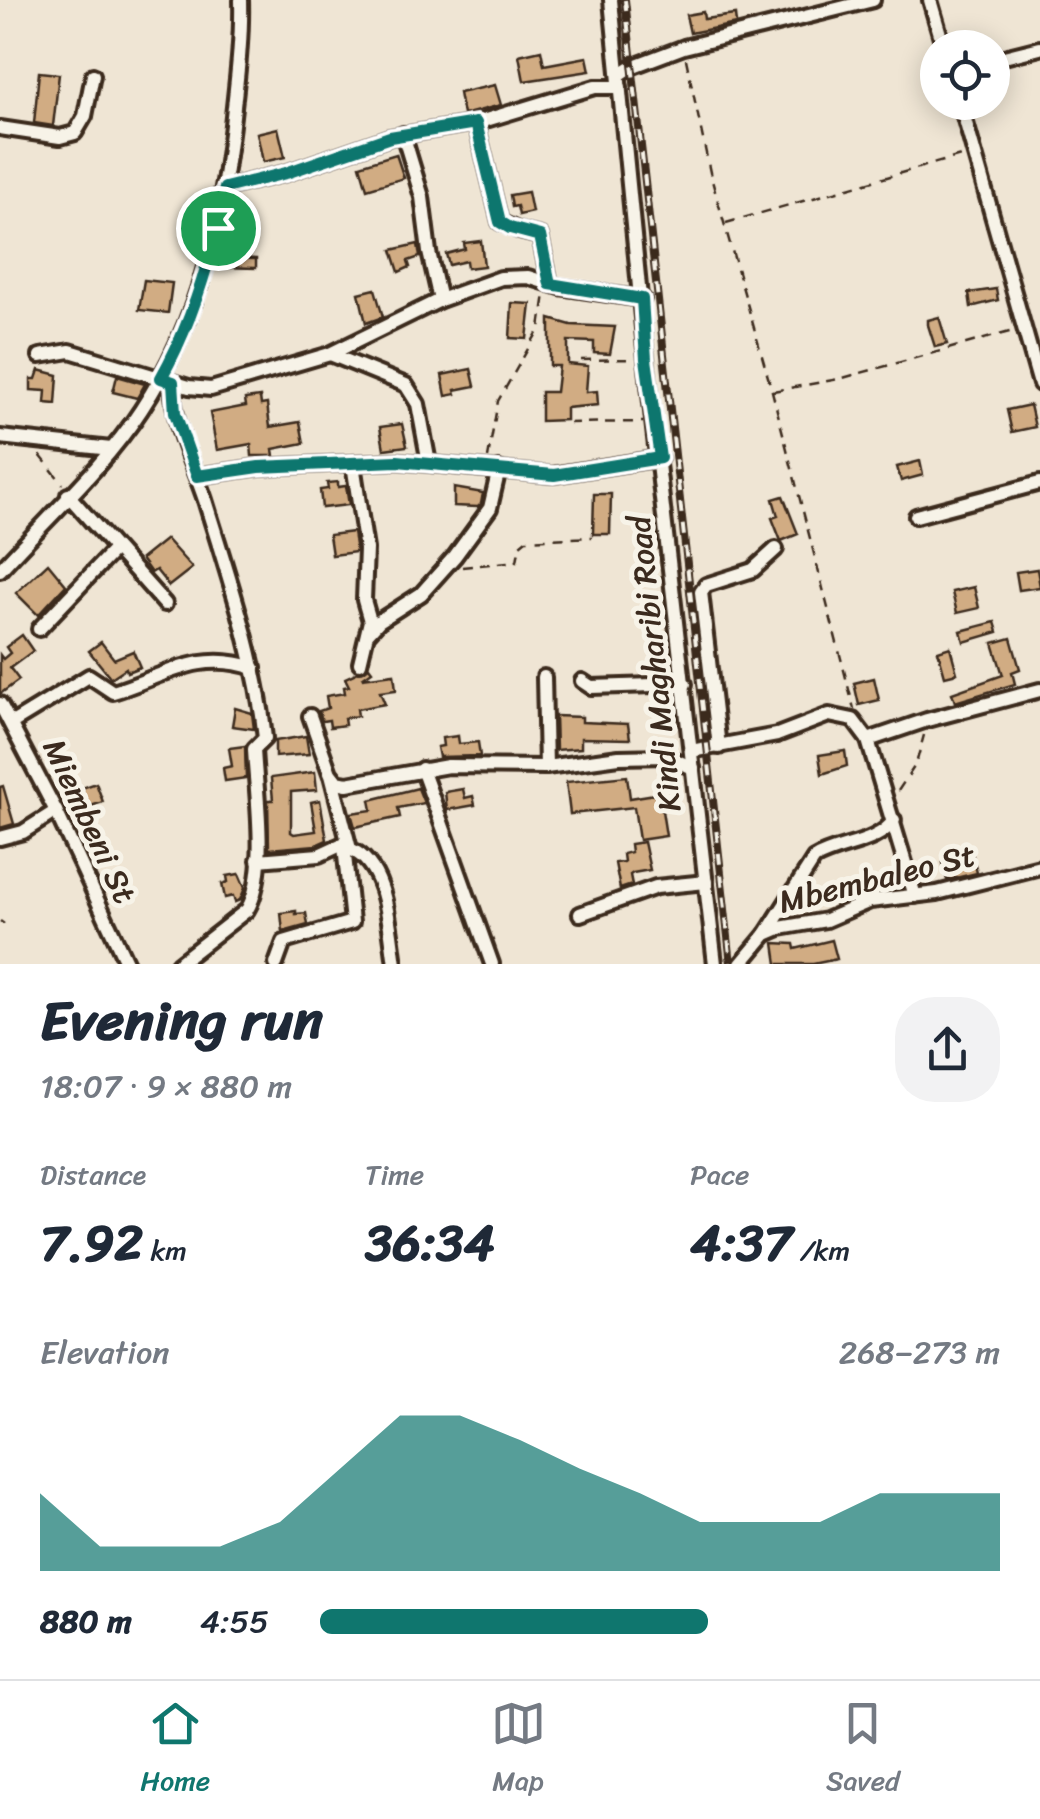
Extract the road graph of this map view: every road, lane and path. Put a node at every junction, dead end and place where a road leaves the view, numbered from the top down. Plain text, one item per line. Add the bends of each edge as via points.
1 (241, 0) edge
2 (612, 0) edge
3 (873, 0) edge
4 (930, 0) edge
5 (939, 30) edge
6 (684, 47) junction
7 (1040, 48) edge
8 (1010, 56) edge
9 (93, 75) dead end
10 (620, 81) junction
11 (965, 120) edge
12 (476, 123) junction
13 (0, 128) edge
14 (404, 134) junction
15 (974, 152) junction
16 (225, 188) junction
17 (724, 224) junction
18 (548, 283) junction
19 (642, 299) junction
20 (440, 300) junction
21 (1024, 328) junction
22 (330, 354) junction
23 (40, 356) dead end
24 (646, 359) junction
25 (581, 360) dead end
26 (167, 380) junction
27 (1040, 384) edge
28 (772, 391) junction
29 (655, 421) junction
30 (569, 424) dead end
31 (0, 437) edge
32 (28, 440) junction
33 (111, 449) junction
34 (660, 458) junction
35 (429, 463) junction
36 (353, 464) junction
37 (492, 469) junction
38 (197, 476) junction
39 (1040, 483) edge
40 (69, 494) junction
41 (916, 516) dead end
42 (592, 537) dead end
43 (115, 549) junction
44 (776, 550) dead end
45 (441, 569) junction
46 (0, 570) edge
47 (165, 604) dead end
48 (40, 629) dead end
49 (370, 632) junction
50 (360, 663) dead end
51 (254, 668) junction
52 (544, 677) dead end
53 (582, 681) dead end
54 (685, 684) junction
55 (1040, 690) edge
56 (0, 704) edge
57 (310, 716) dead end
58 (927, 720) junction
59 (12, 723) junction
60 (858, 726) junction
61 (868, 740) junction
62 (719, 747) junction
63 (691, 751) junction
64 (546, 767) junction
65 (693, 768) junction
66 (422, 769) junction
67 (331, 774) junction
68 (888, 804) junction
69 (56, 811) junction
70 (894, 820) junction
71 (0, 838) edge
72 (345, 844) junction
73 (258, 860) junction
74 (1040, 867) edge
75 (706, 882) junction
76 (915, 896) junction
77 (580, 914) dead end
78 (766, 934) junction
79 (126, 964) edge
80 (178, 964) edge
81 (276, 964) edge
82 (395, 964) edge
83 (492, 964) edge
84 (716, 964) edge
85 (741, 964) edge

1 - 16 street
2 - 10 street, Kindi Magharibi Road
3 - 6 street
4 - 5 street
6 - 10 street via 631,67
6 - 17 path
7 - 8 street
9 - 13 street via 75,134
10 - 12 street
10 - 19 street, Kindi Magharibi Road
11 - 15 street
12 - 14 street
12 - 18 street via 500,222 540,236
14 - 16 street
14 - 20 street
15 - 17 path
15 - 21 street
16 - 26 street
17 - 28 path
18 - 19 street
18 - 20 street via 502,278
18 - 37 path via 540,328 498,401
19 - 24 street, Kindi Magharibi Road
20 - 22 street
21 - 27 street
21 - 28 path
22 - 26 street via 211,389
22 - 35 street via 406,385 418,404
23 - 26 street via 70,352
24 - 25 path
24 - 29 street, Kindi Magharibi Road
26 - 33 street
26 - 38 street
28 - 60 path
29 - 30 path
29 - 34 street, Kindi Magharibi Road
31 - 32 street
32 - 33 street
32 - 40 path
33 - 40 street
34 - 37 street via 554,475
34 - 54 street, Kindi Magharibi Road
35 - 36 street
35 - 37 street
36 - 38 street
36 - 49 street
37 - 45 street via 494,499 484,519
38 - 51 street
39 - 41 street
40 - 43 street
40 - 46 street
42 - 45 path via 526,540 513,562
43 - 47 street
43 - 48 street
44 - 62 street via 758,567 701,592
45 - 49 street via 421,594
49 - 50 street
51 - 59 street via 226,660 199,663 113,692 89,676
51 - 73 street via 265,738 254,749
52 - 64 street
53 - 54 street via 606,688
54 - 63 street, Kindi Magharibi Road
55 - 58 street
56 - 59 street, Miembeni St
57 - 67 street
58 - 61 street
58 - 68 path via 916,764
59 - 69 street, Miembeni St
60 - 61 street
60 - 62 street via 829,715
61 - 68 street
62 - 63 street
63 - 65 street, Kindi Magharibi Road
64 - 65 street via 652,756
64 - 66 street
65 - 75 street, Kindi Magharibi Road
66 - 67 street via 347,784
66 - 83 street
67 - 72 street
68 - 70 street
69 - 71 street
69 - 79 street, Miembeni St
70 - 76 street
70 - 78 street via 873,836 814,859
72 - 73 street via 319,855
72 - 81 street via 352,922 284,942
72 - 82 street via 364,856 380,880
73 - 80 street via 248,910
74 - 76 street, Mbembaleo St
75 - 77 street via 656,887
75 - 84 street, Kindi Magharibi Road
76 - 78 street, Mbembaleo St via 870,902
78 - 85 street, Mbembaleo St

